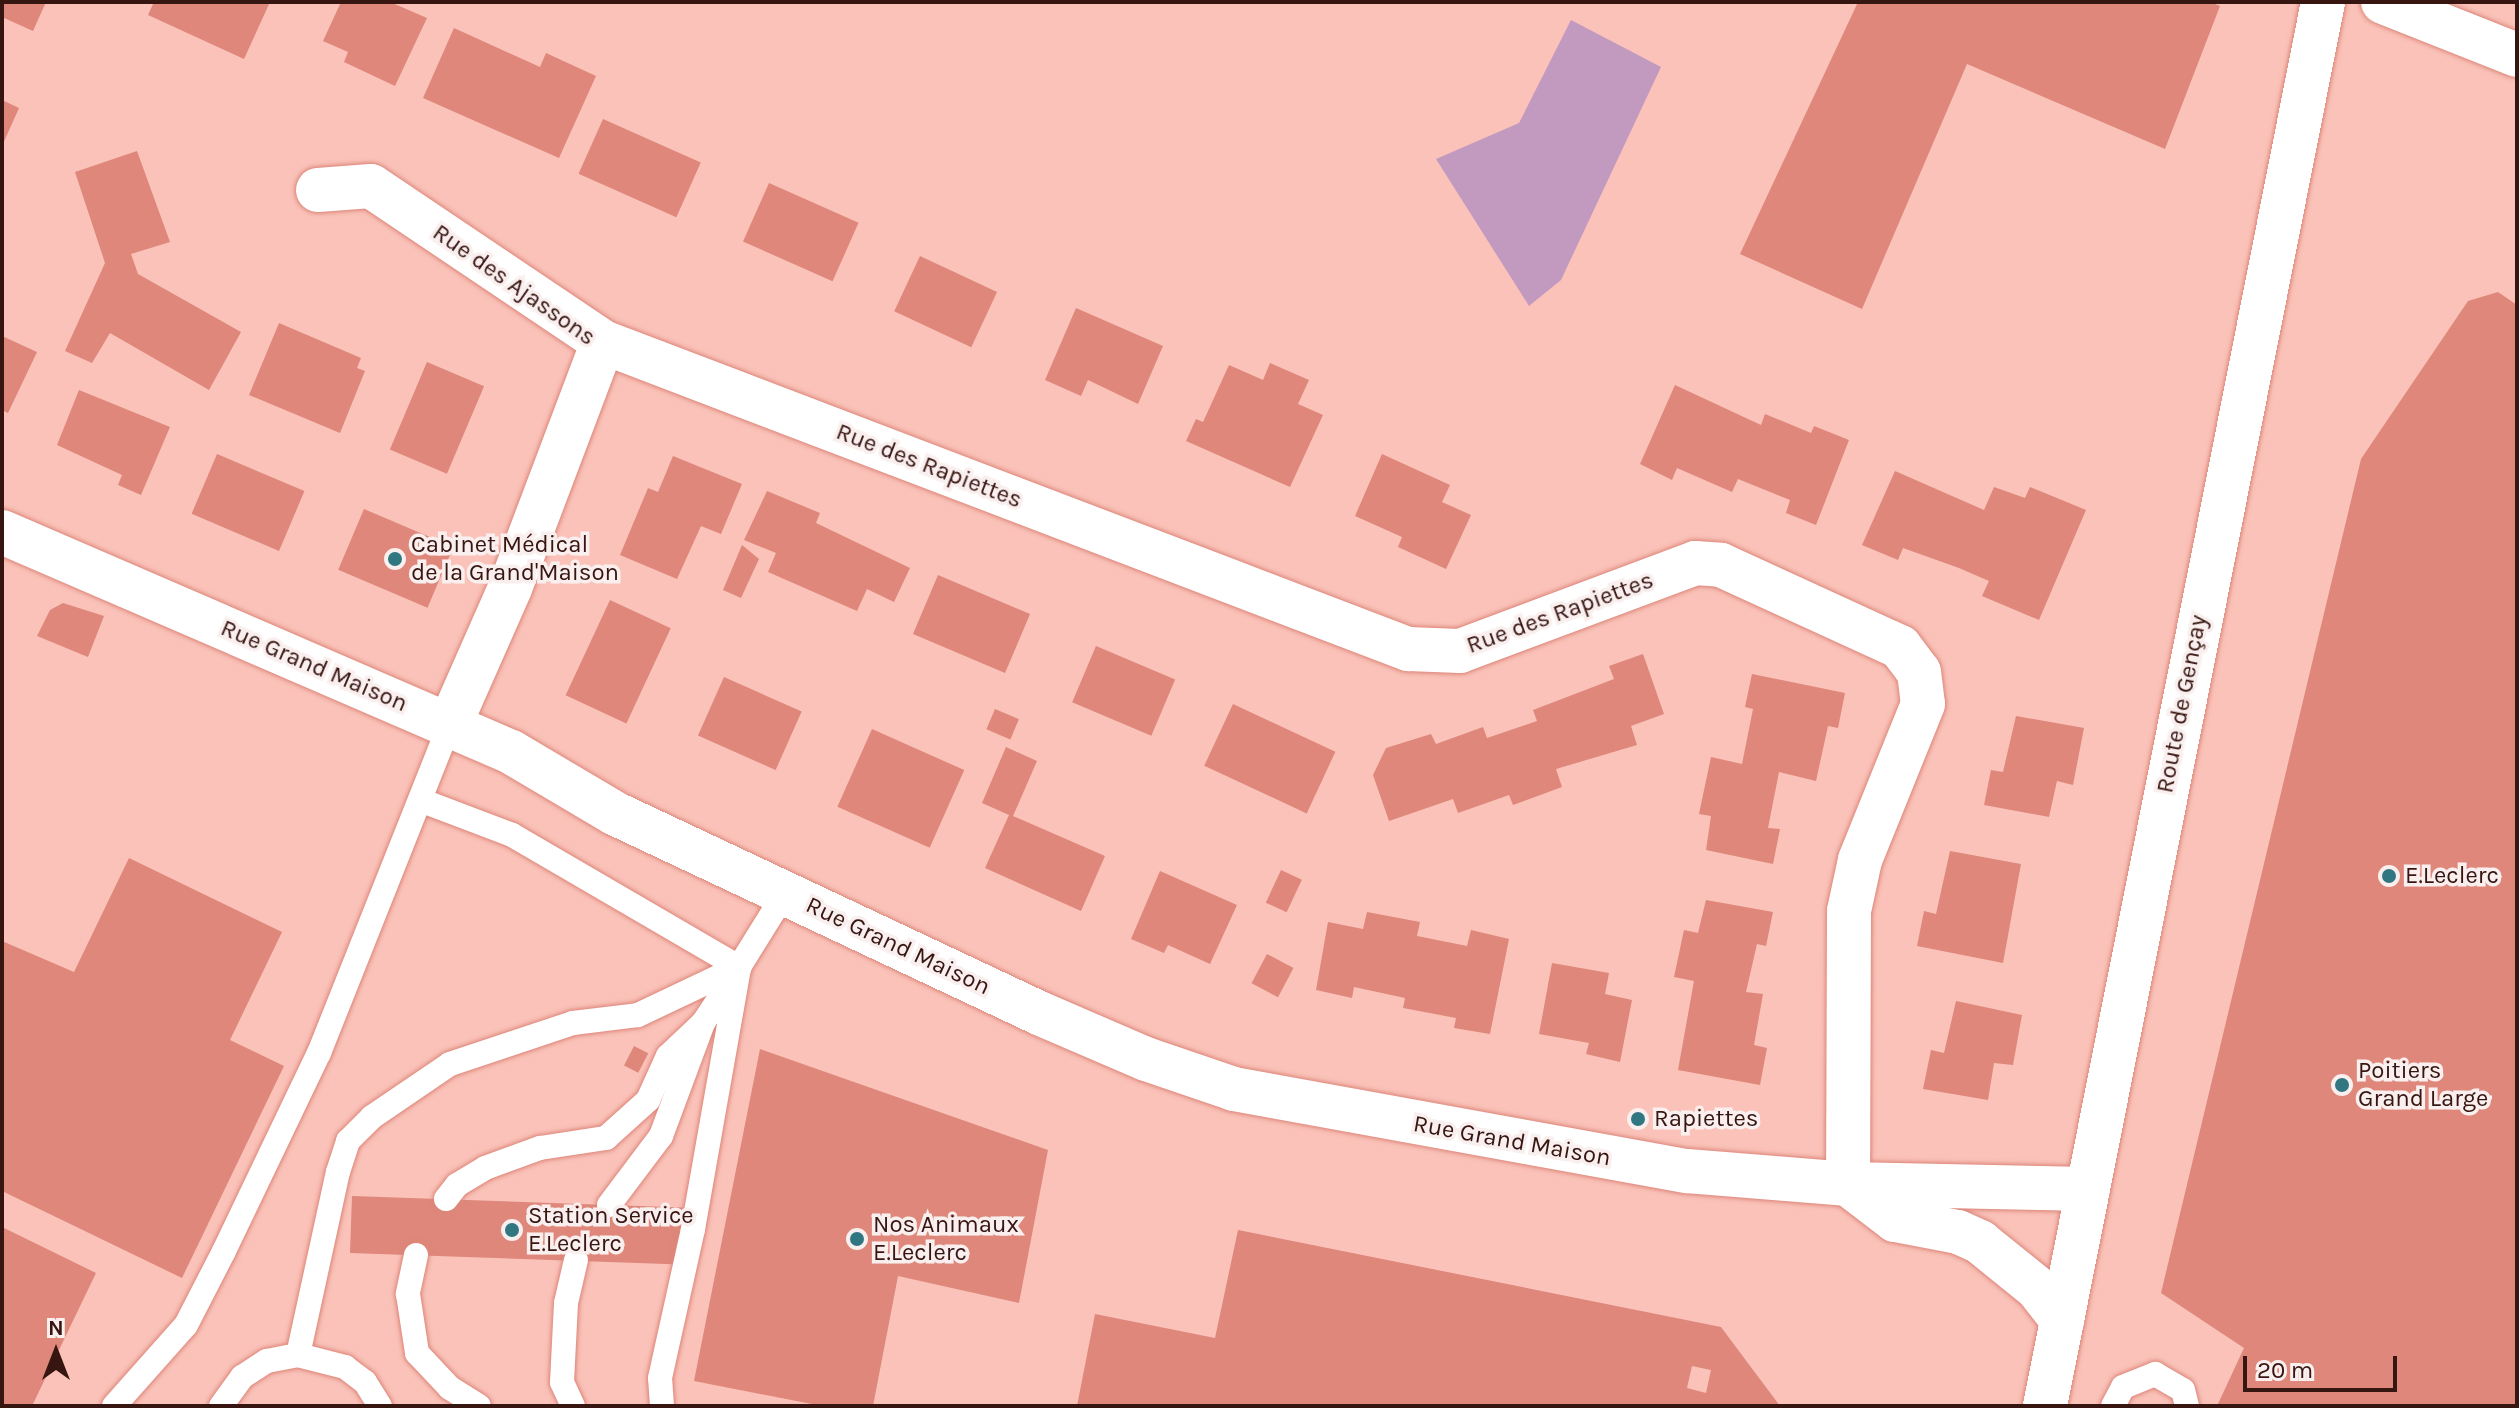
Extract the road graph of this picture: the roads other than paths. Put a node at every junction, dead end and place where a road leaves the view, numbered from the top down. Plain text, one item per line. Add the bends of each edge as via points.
1 (2323, 2) edge
2 (2383, 2) edge
3 (2517, 55) edge
4 (318, 190) dead end
5 (603, 342) junction
6 (2, 532) edge
7 (450, 724) junction
8 (420, 800) junction
9 (785, 893) junction
10 (739, 967) junction
11 (703, 1023) junction
12 (1848, 1184) junction
13 (2088, 1189) junction
14 (446, 1199) dead end
15 (609, 1205) dead end
16 (416, 1255) dead end
17 (576, 1260) dead end
18 (2062, 1320) junction
19 (298, 1355) junction
20 (380, 1405) edge
21 (114, 1406) edge
22 (221, 1406) edge
23 (479, 1406) edge
24 (573, 1406) edge
25 (662, 1406) edge
26 (2045, 1406) edge
27 (2113, 1406) edge
28 (2187, 1406) edge

1 - 13 street, Route de Gençay
2 - 3 street
4 - 5 street, Rue des Ajassons via 371,186
5 - 7 street, Rue des Ajassons via 510,588
5 - 12 street, Rue des Rapiettes via 1408,649 1460,651 1695,563 1721,565 1900,647 1919,672 1923,704 1860,860 1851,898
6 - 7 street, Rue Grand Maison
7 - 8 lane
7 - 9 street, Rue Grand Maison via 511,752 614,813
8 - 10 lane via 512,835
8 - 21 lane via 319,1053 224,1251 186,1325
9 - 10 lane
9 - 12 street, Rue Grand Maison via 1039,1013 1146,1059 1234,1089 1658,1167
10 - 11 lane
10 - 19 lane via 638,1015 573,1023 450,1064 372,1117 348,1141 338,1172
10 - 25 lane via 693,1229 660,1378
11 - 14 lane via 668,1056 648,1100 606,1138 540,1148 485,1168 457,1185
11 - 15 lane via 661,1136
12 - 13 street, Rue Grand Maison
12 - 18 street via 1895,1220 1958,1232 1980,1242 2037,1288
13 - 18 street, Route de Gençay
16 - 23 lane via 408,1294 417,1353 450,1388
17 - 24 lane via 566,1303 562,1382
18 - 26 street, Route de Gençay
19 - 20 lane via 345,1367
19 - 22 lane via 267,1361 242,1377
27 - 28 lane via 2123,1387 2155,1374 2183,1390

